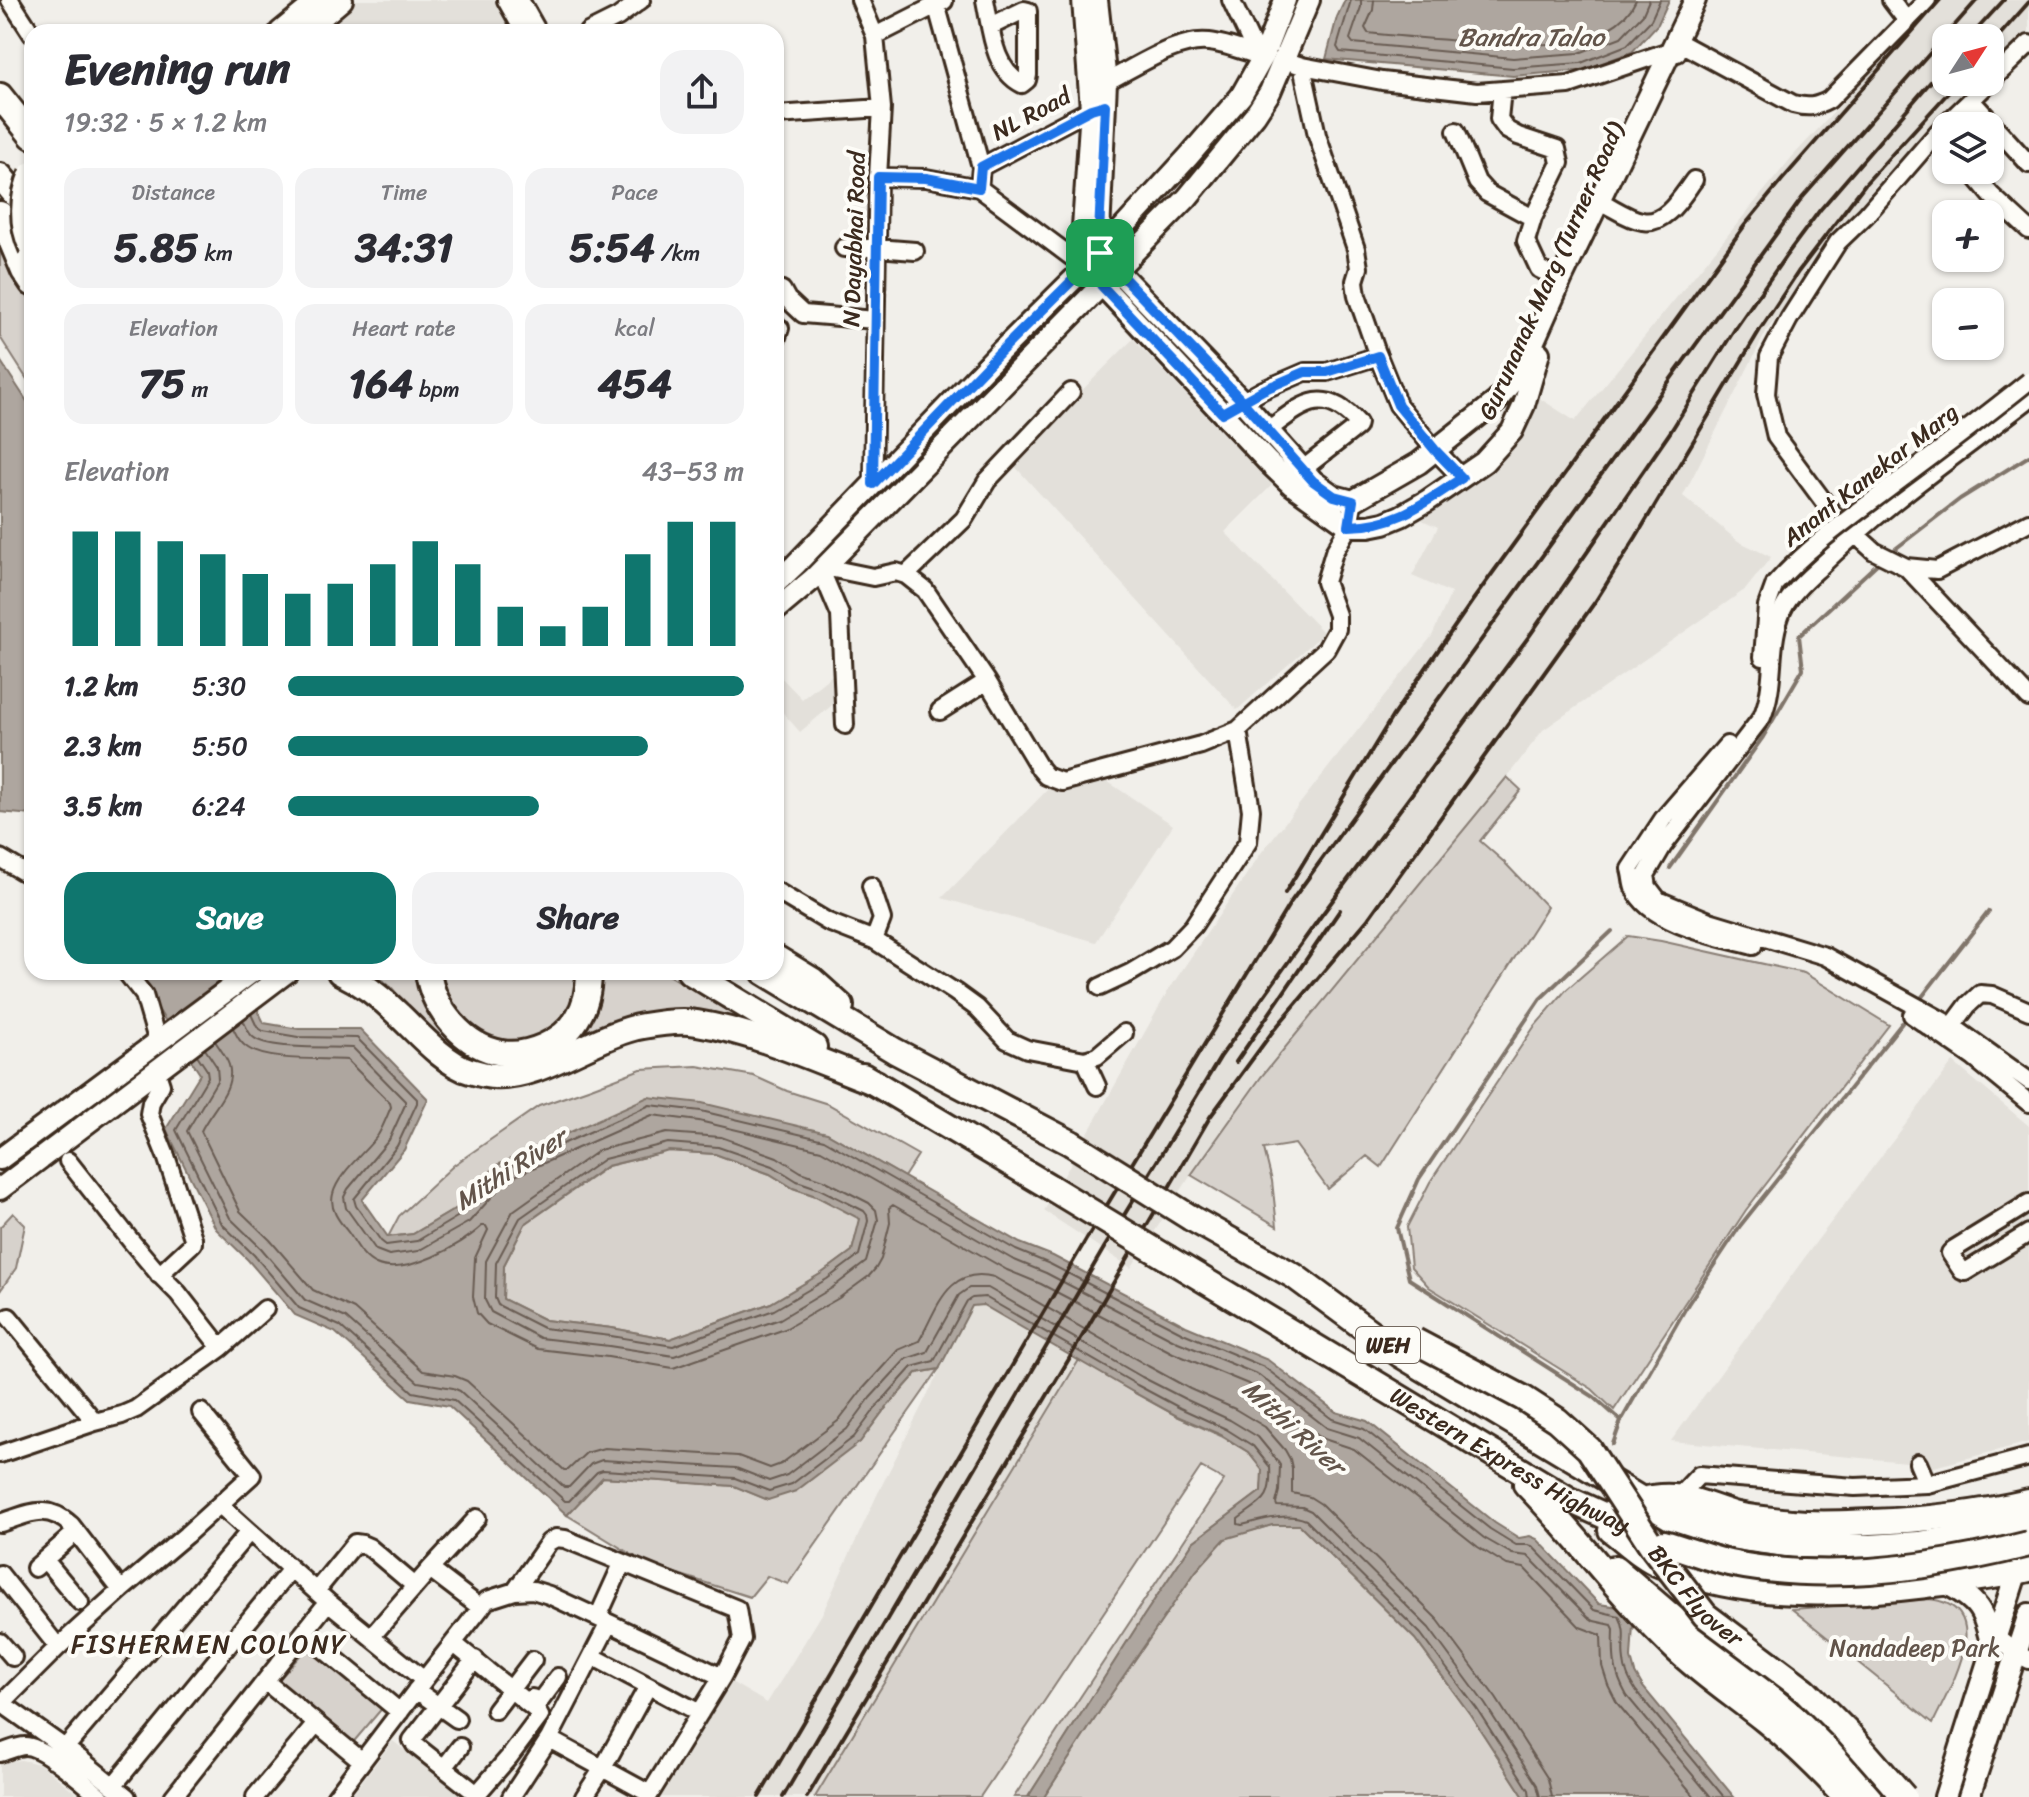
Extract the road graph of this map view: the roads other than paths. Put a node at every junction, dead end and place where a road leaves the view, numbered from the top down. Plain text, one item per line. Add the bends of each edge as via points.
1 (10, 0) edge
2 (319, 0) edge
3 (342, 0) edge
4 (506, 0) edge
5 (641, 0) edge
6 (860, 0) edge
7 (985, 0) edge
8 (1083, 0) edge
9 (1097, 0) edge
10 (1231, 0) edge
11 (1285, 0) edge
12 (1309, 0) edge
13 (1695, 0) edge
14 (1702, 0) edge
15 (1891, 0) edge
16 (1927, 0) edge
17 (940, 2) edge
18 (528, 18) edge
19 (1907, 21) junction
20 (26, 24) edge
21 (305, 24) edge
22 (306, 24) edge
23 (604, 24) edge
24 (991, 26) dead end
25 (875, 36) junction
26 (2029, 44) edge
27 (1677, 49) junction
28 (1277, 60) junction
29 (1106, 82) junction
30 (1502, 90) junction
31 (0, 96) edge
32 (1971, 100) junction
33 (1098, 107) junction
34 (882, 108) junction
35 (1962, 112) edge
36 (784, 114) edge
37 (24, 126) edge
38 (1456, 131) dead end
39 (1932, 147) edge
40 (2029, 164) edge
41 (981, 167) junction
42 (0, 176) edge
43 (878, 177) junction
44 (1694, 180) dead end
45 (1982, 184) edge
46 (979, 188) junction
47 (1101, 188) junction
48 (24, 204) edge
49 (1607, 205) junction
50 (1138, 212) junction
51 (0, 214) edge
52 (1533, 218) junction
53 (2029, 230) edge
54 (844, 248) dead end
55 (877, 248) junction
56 (915, 251) dead end
57 (1092, 260) junction
58 (24, 271) edge
59 (1108, 278) junction
60 (1561, 280) junction
61 (784, 294) edge
62 (875, 320) junction
63 (1017, 335) junction
64 (1035, 352) junction
65 (1378, 356) junction
66 (2029, 381) edge
67 (1071, 392) dead end
68 (2029, 399) edge
69 (1242, 401) junction
70 (1222, 413) junction
71 (1268, 430) junction
72 (1435, 450) junction
73 (1297, 477) junction
74 (1462, 478) junction
75 (873, 484) junction
76 (1353, 501) junction
77 (2029, 522) edge
78 (1349, 526) junction
79 (1854, 534) junction
80 (1906, 567) junction
81 (823, 568) junction
82 (784, 575) edge
83 (906, 575) junction
84 (784, 603) edge
85 (987, 681) junction
86 (2029, 698) edge
87 (940, 711) dead end
88 (845, 725) dead end
89 (1238, 730) junction
90 (0, 858) edge
91 (24, 872) edge
92 (871, 886) dead end
93 (784, 896) edge
94 (874, 940) junction
95 (784, 963) edge
96 (1857, 978) junction
97 (132, 980) edge
98 (241, 980) edge
99 (276, 980) edge
100 (357, 980) edge
101 (430, 980) edge
102 (588, 980) edge
103 (703, 980) edge
104 (777, 980) edge
105 (1100, 987) dead end
106 (2029, 1011) edge
107 (1948, 1031) junction
108 (1124, 1033) dead end
109 (163, 1039) junction
110 (895, 1051) junction
111 (1979, 1052) junction
112 (1085, 1060) junction
113 (148, 1076) junction
114 (2029, 1081) edge
115 (876, 1083) junction
116 (1097, 1086) dead end
117 (2029, 1103) edge
118 (0, 1159) edge
119 (68, 1161) dead end
120 (0, 1189) edge
121 (2029, 1203) edge
122 (2029, 1233) edge
123 (159, 1275) junction
124 (1294, 1276) junction
125 (265, 1309) dead end
126 (9, 1317) dead end
127 (221, 1348) junction
128 (201, 1412) dead end
129 (95, 1422) junction
130 (0, 1454) edge
131 (2029, 1457) edge
132 (1918, 1463) dead end
133 (1927, 1484) junction
134 (2029, 1502) edge
135 (220, 1505) junction
136 (1676, 1507) junction
137 (1566, 1510) junction
138 (477, 1518) dead end
139 (0, 1523) edge
140 (2029, 1523) edge
141 (76, 1532) junction
142 (249, 1532) junction
143 (2029, 1533) edge
144 (2029, 1544) edge
145 (622, 1564) junction
146 (291, 1569) junction
147 (430, 1569) junction
148 (2023, 1570) edge
149 (0, 1574) edge
150 (1945, 1583) junction
151 (415, 1586) junction
152 (121, 1590) junction
153 (515, 1591) junction
154 (6, 1594) edge
155 (322, 1596) junction
156 (80, 1602) dead end
157 (481, 1608) junction
158 (2004, 1612) junction
159 (604, 1620) junction
160 (2028, 1621) edge
161 (304, 1633) junction
162 (371, 1637) junction
163 (0, 1642) edge
164 (1994, 1642) junction
165 (453, 1643) junction
166 (58, 1647) junction
167 (592, 1656) junction
168 (13, 1657) dead end
169 (2023, 1657) edge
170 (475, 1659) junction
171 (533, 1660) dead end
172 (558, 1677) dead end
173 (722, 1677) junction
174 (265, 1681) junction
175 (420, 1685) junction
176 (648, 1686) junction
177 (511, 1690) junction
178 (535, 1701) junction
179 (0, 1703) edge
180 (438, 1705) junction
181 (495, 1710) dead end
182 (400, 1712) junction
183 (700, 1713) junction
184 (562, 1714) junction
185 (457, 1719) dead end
186 (316, 1724) junction
187 (549, 1739) junction
188 (495, 1744) dead end
189 (460, 1747) dead end
190 (0, 1753) edge
191 (59, 1753) junction
192 (510, 1756) junction
193 (362, 1761) junction
194 (444, 1768) junction
195 (603, 1768) junction
196 (107, 1792) edge
197 (649, 1795) edge
198 (127, 1797) edge
199 (173, 1797) edge
200 (255, 1797) edge
201 (335, 1797) edge
202 (511, 1797) edge
203 (584, 1797) edge
204 (1846, 1797) edge
205 (1873, 1797) edge
206 (1904, 1797) edge
207 (1945, 1797) edge
208 (1969, 1797) edge

1 - 20 street
2 - 21 main road
3 - 22 main road
4 - 18 street
5 - 23 street
6 - 25 street, N Dayabhai Road
7 - 24 street
8 - 33 main road
9 - 29 main road
10 - 28 street
11 - 28 main road
12 - 28 main road
13 - 27 main road
14 - 27 main road
15 - 19 street
16 - 19 street
17 - 25 street
17 - 41 street
19 - 27 street via 1816,107 1793,104
25 - 34 street, N Dayabhai Road
26 - 32 street
27 - 30 street via 1569,85
27 - 49 main road, Gurunanak Marg (Turner Road)
27 - 60 main road, Gurunanak Marg (Turner Road)
28 - 29 street via 1197,42 1173,48
28 - 30 street via 1382,81
28 - 50 main road
28 - 59 main road via 1270,92 1255,115 1187,198
28 - 65 street via 1317,135 1356,249 1357,296
29 - 33 main road
30 - 52 street via 1499,119 1507,130 1557,149 1560,163
31 - 37 highway
32 - 35 street
32 - 40 street
33 - 41 street, NL Road
33 - 47 main road
33 - 57 main road via 1082,242
34 - 36 street
34 - 43 street, N Dayabhai Road
38 - 52 street via 1477,182
39 - 79 street via 1838,242 1769,357 1766,394 1776,437
41 - 46 street
42 - 48 highway
43 - 46 street via 926,178
43 - 55 street, N Dayabhai Road
44 - 49 street via 1661,218 1646,223
45 - 53 street
46 - 57 street
47 - 50 main road via 1115,205
47 - 57 main road
49 - 74 main road, Gurunanak Marg (Turner Road) via 1540,349 1512,431
50 - 57 main road
51 - 58 highway
52 - 60 street via 1526,241 1539,269
54 - 55 street
55 - 56 street
55 - 62 street, N Dayabhai Road
57 - 59 main road
57 - 63 main road
59 - 64 main road
59 - 69 main road
59 - 70 main road
60 - 72 main road, Gurunanak Marg (Turner Road) via 1512,383
61 - 62 street via 803,314
62 - 75 street, N Dayabhai Road
63 - 64 main road
63 - 75 main road
64 - 81 main road
65 - 69 street via 1327,372 1305,372
65 - 72 street via 1398,405
66 - 96 street, Anant Kanekar Marg, bridge via 1823,538 1775,584 1767,606 1759,699 1746,723 1663,819 1630,869 1634,889 1654,912 1699,931
67 - 83 street via 987,481 964,519
68 - 79 street, Anant Kanekar Marg
69 - 70 street
69 - 71 main road
70 - 73 main road via 1268,462
71 - 73 main road
71 - 73 street via 1316,401 1347,411 1358,423
72 - 74 street
72 - 76 main road, Gurunanak Marg (Turner Road)
73 - 76 main road
73 - 78 main road
74 - 78 main road, Gurunanak Marg (Turner Road) via 1401,516
75 - 82 main road
76 - 78 street
77 - 80 street via 1937,570
78 - 89 street via 1325,582 1337,629 1326,649
79 - 80 street
79 - 96 street, Anant Kanekar Marg via 1793,593 1772,651 1772,681 1762,717 1646,875 1658,900 1825,956
80 - 86 street
81 - 83 street via 873,577
81 - 84 main road
81 - 88 street via 840,615
83 - 85 street via 925,590
85 - 87 street
85 - 89 street via 1040,769 1062,782
89 - 105 street via 1251,810 1248,842 1193,926 1172,948
90 - 91 street
92 - 94 street via 882,919
93 - 94 street via 828,922
94 - 112 street via 977,1008 1007,1040
95 - 110 highway via 812,980
96 - 107 street, Anant Kanekar Marg
97 - 109 street
98 - 109 main road
99 - 113 main road
100 - 115 highway via 426,1043 466,1070 494,1076 517,1075 639,1027 695,1022 759,1038
101 - 102 highway via 434,997 455,1026 469,1039 503,1053 543,1047 562,1035 577,1020
103 - 115 highway
104 - 110 highway
106 - 107 street via 1980,994
107 - 111 street, Anant Kanekar Marg
108 - 112 street
109 - 118 main road
110 - 124 highway, Western Express Highway / WEH, bridge via 1071,1143
111 - 114 street, Anant Kanekar Marg
111 - 117 street, Anant Kanekar Marg
112 - 116 street
113 - 120 main road
113 - 123 street via 161,1085 149,1114 193,1238
115 - 137 highway, Western Express Highway / WEH, bridge via 1502,1459
119 - 123 street
121 - 122 street via 1950,1253 1965,1272
123 - 127 street
124 - 136 highway, Western Express Highway / WEH via 1401,1355 1643,1500 1663,1495
124 - 206 highway, BKC Flyover, bridge via 1557,1420 1589,1449 1705,1615 1805,1690
125 - 127 street
126 - 129 street
127 - 129 street via 136,1409
128 - 135 street via 252,1475
129 - 130 street
131 - 133 street
132 - 133 street
133 - 136 street via 1855,1487 1701,1475
134 - 136 highway via 1926,1520 1796,1523
135 - 142 street
135 - 152 street
136 - 140 highway, Western Express Highway via 1735,1537 1793,1545 1919,1544
137 - 144 highway, Western Express Highway / WEH, bridge via 1729,1563 1789,1571 1872,1572
137 - 150 highway via 1658,1564 1723,1584 1786,1593
137 - 204 highway via 1626,1600 1710,1680 1813,1761
137 - 205 highway, BKC Flyover via 1633,1583 1822,1741
138 - 147 street
139 - 141 street via 51,1511
141 - 152 street
141 - 156 street via 40,1564
142 - 146 street
142 - 191 street
143 - 148 main road
145 - 153 street via 556,1538
145 - 159 street
145 - 173 street via 737,1609 742,1639
146 - 155 street
146 - 196 street
147 - 151 street
147 - 157 street
148 - 150 highway
148 - 158 main road
149 - 154 street
150 - 164 main road via 1983,1613
151 - 155 street via 369,1547 355,1543
151 - 162 street
152 - 166 street
153 - 157 street via 487,1600
153 - 159 street via 549,1595
154 - 166 street
155 - 161 street
155 - 162 street
157 - 165 street
158 - 160 street
158 - 164 main road
159 - 167 street
159 - 173 street
160 - 169 main road
161 - 174 street
161 - 182 street
162 - 175 street
163 - 168 street
164 - 169 street
164 - 207 main road
165 - 170 street
165 - 175 street
166 - 179 street
167 - 176 street
167 - 184 street
169 - 208 main road
170 - 177 street
170 - 180 street
171 - 177 street
172 - 178 street
173 - 183 street
174 - 186 street
174 - 199 street
175 - 180 street
175 - 182 street
176 - 183 street
176 - 195 street
177 - 178 street
177 - 181 street
178 - 184 street
178 - 192 street via 540,1716
179 - 191 street
180 - 185 street
180 - 194 street via 412,1740
182 - 193 street
183 - 197 street
184 - 187 street
186 - 193 street
186 - 200 street
187 - 195 street
187 - 202 street
188 - 192 street
189 - 194 street
190 - 191 street via 25,1746
191 - 196 street
192 - 194 street via 477,1794
193 - 201 street
195 - 197 street
195 - 203 street
196 - 198 street

